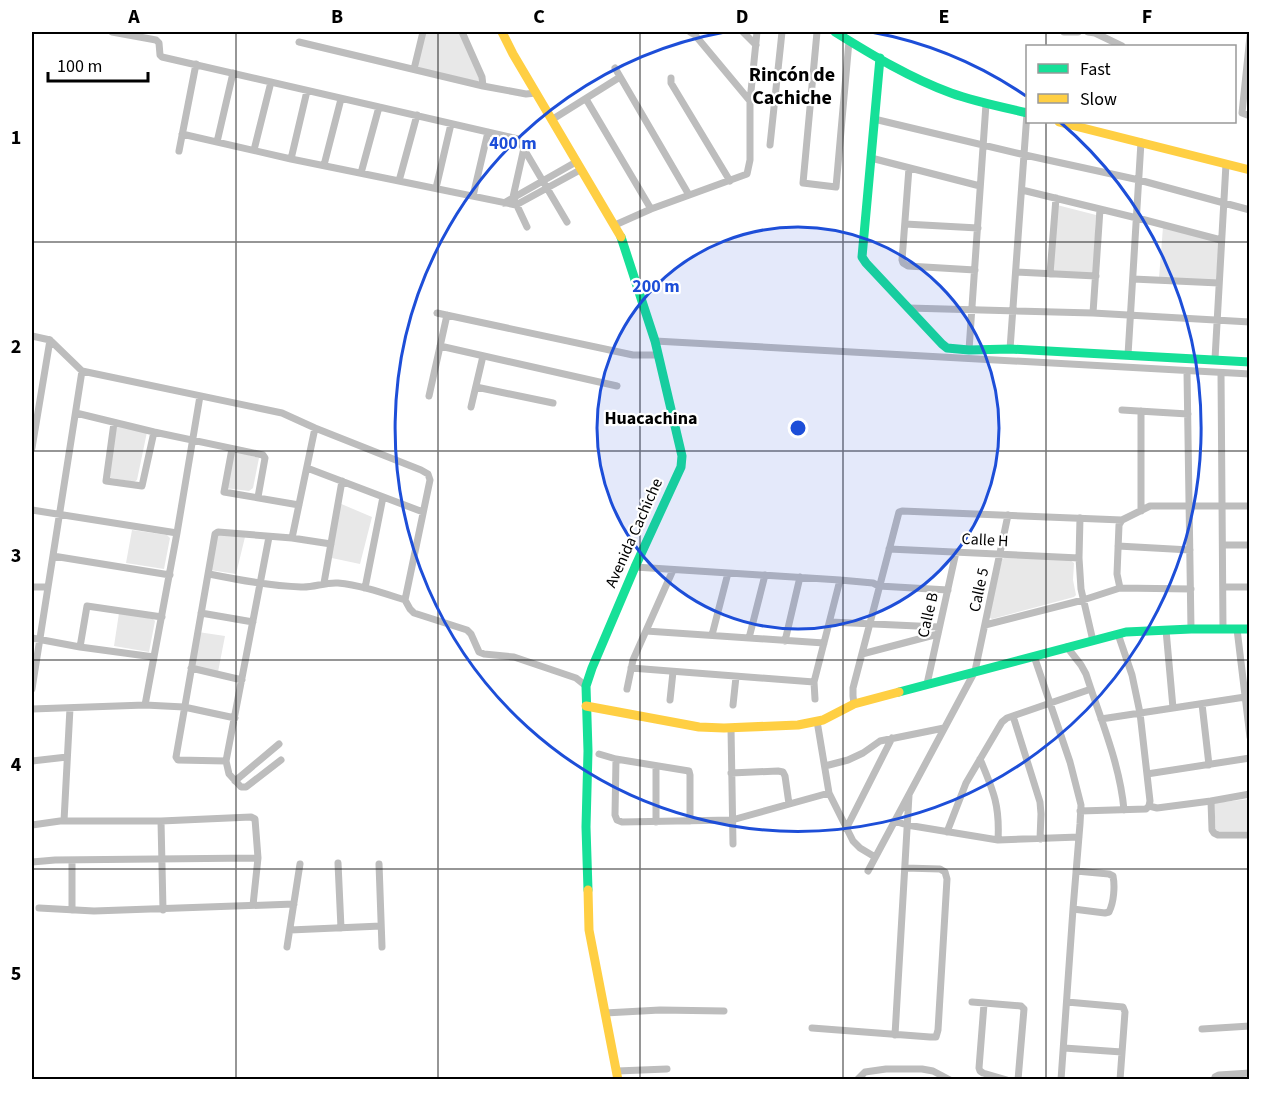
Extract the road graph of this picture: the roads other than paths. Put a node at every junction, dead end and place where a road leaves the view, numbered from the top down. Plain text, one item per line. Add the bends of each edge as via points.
1 (118, 32) edge
2 (423, 32) edge
3 (462, 32) edge
4 (502, 32) edge
5 (690, 32) edge
6 (743, 32) edge
7 (757, 32) edge
8 (782, 32) edge
9 (817, 32) edge
10 (835, 32) edge
11 (1064, 32) edge
12 (1078, 32) edge
13 (1088, 32) edge
14 (1248, 33) edge
15 (849, 40) junction
16 (299, 42) dead end
17 (756, 45) junction
18 (1120, 45) edge
19 (880, 58) junction
20 (196, 64) junction
21 (615, 68) dead end
22 (414, 69) junction
23 (233, 73) junction
24 (621, 77) junction
25 (671, 78) dead end
26 (271, 82) junction
27 (483, 86) junction
28 (307, 91) junction
29 (536, 93) junction
30 (341, 99) junction
31 (586, 99) junction
32 (750, 101) junction
33 (986, 104) junction
34 (378, 107) junction
35 (1242, 112) edge
36 (1026, 113) edge
37 (417, 115) junction
38 (874, 118) junction
39 (553, 119) junction
40 (1027, 123) edge
41 (1063, 123) edge
42 (451, 124) junction
43 (488, 132) junction
44 (182, 134) junction
45 (217, 142) junction
46 (1141, 142) junction
47 (770, 145) dead end
48 (983, 145) junction
49 (524, 148) junction
50 (254, 150) junction
51 (179, 151) dead end
52 (1025, 155) junction
53 (870, 158) junction
54 (291, 159) junction
55 (1226, 164) junction
56 (324, 165) junction
57 (578, 166) junction
58 (909, 168) junction
59 (1250, 170) edge
60 (361, 173) junction
61 (1139, 180) junction
62 (399, 181) junction
63 (543, 181) junction
64 (730, 181) junction
65 (980, 186) junction
66 (436, 188) junction
67 (547, 188) junction
68 (1022, 190) junction
69 (689, 195) junction
70 (473, 196) junction
71 (1056, 198) junction
72 (515, 201) junction
73 (1223, 203) junction
74 (651, 209) junction
75 (1100, 209) junction
76 (1250, 210) edge
77 (1137, 218) junction
78 (567, 222) dead end
79 (905, 224) junction
80 (615, 225) junction
81 (526, 227) dead end
82 (978, 228) junction
83 (1221, 240) junction
84 (975, 270) junction
85 (1016, 272) junction
86 (1050, 274) junction
87 (1096, 276) junction
88 (1133, 279) junction
89 (1219, 283) junction
90 (908, 308) junction
91 (972, 310) junction
92 (1013, 311) junction
93 (437, 313) dead end
94 (1093, 313) junction
95 (447, 315) junction
96 (1130, 315) junction
97 (1217, 320) junction
98 (1250, 322) edge
99 (32, 336) edge
100 (50, 340) junction
101 (655, 341) junction
102 (440, 346) junction
103 (1010, 349) junction
104 (969, 350) junction
105 (658, 355) junction
106 (483, 356) junction
107 (1128, 356) junction
108 (1215, 359) junction
109 (1250, 362) edge
110 (82, 371) junction
111 (1187, 372) junction
112 (1221, 373) junction
113 (1250, 374) edge
114 (617, 386) dead end
115 (476, 387) junction
116 (200, 396) junction
117 (429, 396) dead end
118 (553, 404) dead end
119 (471, 407) dead end
120 (1122, 410) dead end
121 (1141, 411) junction
122 (76, 413) junction
123 (1188, 414) junction
124 (114, 423) junction
125 (315, 428) junction
126 (154, 432) junction
127 (194, 440) junction
128 (32, 448) edge
129 (232, 448) junction
130 (307, 468) junction
131 (342, 481) junction
132 (258, 497) junction
133 (383, 497) junction
134 (298, 505) junction
135 (1190, 506) junction
136 (1223, 506) junction
137 (1250, 506) edge
138 (32, 510) edge
139 (1141, 511) junction
140 (423, 512) junction
141 (59, 514) junction
142 (1008, 515) junction
143 (1080, 519) junction
144 (1122, 520) junction
145 (177, 533) junction
146 (269, 537) junction
147 (292, 538) junction
148 (331, 544) junction
149 (1223, 545) junction
150 (1250, 545) edge
151 (1118, 546) junction
152 (889, 549) junction
153 (1190, 550) junction
154 (956, 552) junction
155 (1000, 554) junction
156 (53, 556) junction
157 (1079, 558) junction
158 (635, 567) junction
159 (673, 570) junction
160 (728, 573) junction
161 (209, 574) junction
162 (170, 575) junction
163 (765, 575) junction
164 (800, 577) junction
165 (840, 580) junction
166 (260, 583) junction
167 (324, 584) junction
168 (879, 586) junction
169 (32, 587) edge
170 (47, 587) junction
171 (1223, 587) junction
172 (1250, 587) edge
173 (365, 588) junction
174 (1120, 588) junction
175 (1191, 589) junction
176 (948, 590) junction
177 (405, 600) junction
178 (1083, 600) junction
179 (201, 613) junction
180 (162, 617) junction
181 (253, 622) junction
182 (830, 622) junction
183 (870, 624) junction
184 (985, 625) junction
185 (1191, 629) junction
186 (1223, 629) junction
187 (1237, 629) junction
188 (1250, 629) edge
189 (1166, 630) junction
190 (646, 631) junction
191 (938, 631) junction
192 (1118, 634) junction
193 (712, 635) junction
194 (35, 638) edge
195 (749, 638) junction
196 (785, 640) junction
197 (1092, 641) junction
198 (824, 644) junction
199 (80, 646) junction
200 (1067, 648) junction
201 (862, 654) junction
202 (1034, 656) junction
203 (154, 657) junction
204 (191, 668) junction
205 (631, 668) junction
206 (975, 671) junction
207 (673, 672) junction
208 (736, 677) junction
209 (242, 680) junction
210 (814, 682) junction
211 (927, 684) junction
212 (586, 686) junction
213 (32, 689) edge
214 (627, 689) dead end
215 (1091, 689) junction
216 (1245, 697) junction
217 (815, 699) dead end
218 (670, 700) dead end
219 (1050, 702) junction
220 (854, 704) junction
221 (1202, 704) junction
222 (145, 705) junction
223 (733, 705) dead end
224 (586, 706) junction
225 (184, 707) junction
226 (70, 708) junction
227 (1173, 708) junction
228 (32, 709) edge
229 (1140, 713) junction
230 (1012, 716) junction
231 (235, 718) junction
232 (1101, 719) junction
233 (816, 721) junction
234 (730, 728) junction
235 (944, 728) junction
236 (1250, 737) edge
237 (892, 738) junction
238 (279, 744) dead end
239 (599, 754) dead end
240 (67, 758) junction
241 (1250, 758) edge
242 (616, 759) junction
243 (980, 759) junction
244 (281, 760) dead end
245 (32, 761) edge
246 (226, 761) junction
247 (1209, 765) junction
248 (656, 766) junction
249 (825, 766) junction
250 (731, 773) junction
251 (1147, 774) junction
252 (235, 781) junction
253 (829, 793) junction
254 (909, 793) junction
255 (1250, 794) edge
256 (1211, 801) junction
257 (789, 804) junction
258 (1149, 806) junction
259 (1124, 810) junction
260 (1080, 811) junction
261 (732, 820) junction
262 (64, 821) junction
263 (161, 821) junction
264 (690, 821) junction
265 (894, 821) junction
266 (656, 822) junction
267 (32, 825) edge
268 (907, 825) junction
269 (846, 829) junction
270 (946, 832) junction
271 (1250, 835) edge
272 (1079, 837) junction
273 (1040, 839) junction
274 (998, 840) junction
275 (733, 844) dead end
276 (875, 857) junction
277 (162, 858) junction
278 (258, 858) junction
279 (72, 860) junction
280 (32, 862) edge
281 (338, 863) dead end
282 (300, 864) dead end
283 (378, 864) dead end
284 (905, 868) junction
285 (868, 871) dead end
286 (1076, 872) junction
287 (294, 904) junction
288 (253, 905) junction
289 (39, 908) dead end
290 (1073, 909) junction
291 (72, 910) junction
292 (163, 910) junction
293 (381, 926) junction
294 (340, 928) junction
295 (290, 930) junction
296 (287, 947) dead end
297 (382, 948) dead end
298 (972, 1002) dead end
299 (1067, 1002) junction
300 (984, 1004) junction
301 (724, 1011) dead end
302 (605, 1013) junction
303 (1250, 1026) edge
304 (812, 1028) dead end
305 (1202, 1029) dead end
306 (895, 1035) junction
307 (1064, 1048) junction
308 (1122, 1052) junction
309 (667, 1069) dead end
310 (1250, 1073) edge
311 (617, 1075) edge
312 (857, 1080) edge
313 (950, 1080) edge
314 (1007, 1080) edge
315 (1018, 1080) edge
316 (1061, 1080) edge
317 (1120, 1080) edge
318 (1214, 1080) edge

1 - 20 street via 156,40 162,57
2 - 22 street
3 - 27 street
4 - 29 street, Avenida Cachiche
5 - 32 street
6 - 17 street
7 - 17 street
8 - 47 street
9 - 15 street via 803,183 836,187
10 - 15 street
11 - 12 street
13 - 18 street
14 - 35 street
15 - 19 street
16 - 22 street
17 - 32 street
19 - 33 street via 953,94
19 - 38 street
20 - 23 street
20 - 44 street
21 - 24 street
22 - 27 street
23 - 26 street
23 - 45 street
24 - 31 street
24 - 69 street
25 - 64 street
26 - 28 street
26 - 50 street
27 - 29 street
28 - 30 street
28 - 54 street
29 - 39 street, Avenida Cachiche
30 - 34 street
30 - 56 street
31 - 39 street
31 - 74 street
32 - 64 street via 747,174
33 - 36 street
33 - 48 street
34 - 37 street
34 - 60 street
37 - 42 street
37 - 62 street
38 - 48 street
38 - 53 street
39 - 57 street, Avenida Cachiche
40 - 52 street
41 - 46 street
42 - 43 street
42 - 66 street
43 - 49 street via 518,139
43 - 70 street
44 - 45 street
44 - 51 street
45 - 50 street
46 - 55 street
46 - 61 street
48 - 52 street
48 - 65 street
49 - 63 street
49 - 72 street
50 - 54 street
52 - 61 street
52 - 68 street
53 - 58 street
53 - 90 street via 862,257
54 - 56 street
55 - 59 street
55 - 73 street
56 - 60 street
57 - 63 street
57 - 67 street
57 - 80 street, Avenida Cachiche
58 - 65 street
58 - 79 street
60 - 62 street
61 - 73 street
61 - 77 street
62 - 66 street
63 - 67 street
63 - 72 street
64 - 69 street
65 - 82 street
66 - 70 street
67 - 72 street
67 - 78 street
68 - 71 street
68 - 85 street
69 - 74 street
70 - 72 street via 504,203
71 - 75 street
71 - 86 street
72 - 81 street
73 - 76 street
73 - 83 street
74 - 80 street
75 - 77 street
75 - 87 street
77 - 83 street
77 - 88 street
79 - 82 street
79 - 84 street via 903,263
80 - 101 street, Avenida Cachiche
82 - 84 street
83 - 89 street
84 - 91 street
85 - 86 street
85 - 92 street
86 - 87 street
87 - 94 street
88 - 89 street
88 - 96 street
89 - 97 street
90 - 91 street
90 - 104 street via 947,348
91 - 92 street
91 - 104 street
92 - 94 street
92 - 103 street
93 - 95 street
94 - 96 street
95 - 102 street
95 - 105 street via 633,355
96 - 97 street
96 - 107 street
97 - 98 street
97 - 108 street
99 - 100 street
100 - 110 street
100 - 128 street
101 - 105 street, Avenida Cachiche
101 - 111 street
102 - 106 street
102 - 117 street
103 - 104 street
103 - 107 street
105 - 158 street, Avenida Cachiche via 680,443 681,467
106 - 114 street
106 - 115 street
107 - 108 street
108 - 109 street
110 - 116 street
110 - 122 street
111 - 112 street
111 - 123 street
112 - 113 street
112 - 136 street
115 - 118 street
115 - 119 street
116 - 125 street via 282,413
116 - 127 street
120 - 121 street
121 - 123 street
121 - 139 street
122 - 124 street
122 - 141 street
123 - 135 street
124 - 126 street
124 - 126 street via 106,481 142,486
125 - 130 street
125 - 140 street via 428,474
126 - 127 street
127 - 129 street
127 - 145 street
129 - 132 street via 264,456
129 - 132 street via 224,492
130 - 131 street
130 - 134 street
131 - 133 street
131 - 148 street
132 - 134 street
133 - 140 street
133 - 173 street
134 - 147 street
135 - 136 street
135 - 139 street via 1150,506
135 - 153 street
136 - 137 street
136 - 149 street
138 - 141 street
139 - 144 street
140 - 177 street
141 - 145 street
141 - 156 street
142 - 143 street
142 - 152 street via 902,511
142 - 155 street, Calle 5
143 - 144 street
143 - 157 street
144 - 151 street
145 - 162 street
146 - 147 street
146 - 161 street via 216,533
146 - 166 street
147 - 148 street
148 - 167 street
149 - 150 street
149 - 171 street
151 - 153 street
151 - 174 street
152 - 154 street, Calle H
152 - 168 street
153 - 175 street
154 - 155 street, Calle H
154 - 176 street, Calle B
155 - 157 street, Calle H
155 - 184 street, Calle 5
156 - 162 street
156 - 170 street
157 - 178 street
158 - 159 street
158 - 212 street, Avenida Cachiche
159 - 160 street
159 - 190 street
160 - 163 street
160 - 193 street
161 - 166 street
161 - 179 street
162 - 180 street
163 - 164 street
163 - 195 street
164 - 165 street
164 - 196 street
165 - 168 street
165 - 182 street
166 - 167 street via 304,588
166 - 181 street
167 - 173 street
168 - 176 street
168 - 183 street
169 - 170 street
170 - 194 street
171 - 172 street
171 - 186 street
173 - 177 street
174 - 175 street
174 - 178 street
175 - 185 street
176 - 191 street, Calle B
177 - 212 street via 414,613 467,630 479,652 514,657 576,678
178 - 184 street
178 - 197 street
179 - 181 street
179 - 204 street
180 - 199 street via 87,606
180 - 203 street
181 - 209 street
182 - 183 street
182 - 198 street
183 - 191 street
183 - 201 street
184 - 206 street, Calle 5
185 - 186 street
185 - 189 street
186 - 187 street
187 - 188 street
187 - 216 street
189 - 192 street
189 - 227 street
190 - 193 street
190 - 205 street
191 - 201 street
191 - 211 street, Calle B
192 - 197 street
192 - 229 street
193 - 195 street
194 - 199 street
194 - 213 street
195 - 196 street
196 - 198 street
197 - 200 street
198 - 210 street
199 - 203 street
200 - 202 street
200 - 215 street via 1081,665
201 - 220 street via 853,688
202 - 206 street
202 - 219 street
203 - 222 street
204 - 209 street
204 - 225 street
205 - 207 street
205 - 214 street
206 - 211 street
206 - 235 street, Calle 5
207 - 208 street
207 - 218 street
208 - 210 street
208 - 223 street
209 - 231 street
210 - 217 street
211 - 220 street
212 - 224 street, Avenida Cachiche
215 - 219 street
215 - 232 street
216 - 221 street
216 - 236 street
219 - 230 street
219 - 260 street via 1078,790
220 - 233 street
221 - 227 street
221 - 247 street
222 - 225 street
222 - 226 street
224 - 234 street via 662,722
224 - 302 street, Avenida Cachiche via 589,930
225 - 231 street
225 - 246 street via 176,759
226 - 228 street
226 - 240 street
227 - 229 street
229 - 232 street
229 - 251 street
230 - 243 street via 1002,722
230 - 273 street via 1040,802
231 - 246 street
232 - 259 street via 1120,779
233 - 234 street
233 - 249 street
234 - 250 street
235 - 237 street
235 - 254 street, Calle 5
237 - 249 street via 848,760
237 - 269 street
238 - 252 street
239 - 242 street
240 - 245 street
240 - 262 street
241 - 247 street
242 - 248 street
242 - 266 street via 617,820
243 - 270 street
243 - 274 street via 998,806
244 - 252 street via 246,787
246 - 252 street
247 - 251 street
248 - 264 street via 689,771
248 - 266 street
249 - 253 street
250 - 257 street via 783,772
250 - 261 street
251 - 258 street
253 - 257 street
253 - 269 street
254 - 265 street, Calle 5
254 - 268 street
255 - 256 street
256 - 258 street
256 - 271 street via 1214,833
257 - 261 street
258 - 259 street
259 - 260 street
260 - 272 street
261 - 264 street
261 - 275 street
262 - 263 street
262 - 267 street
263 - 277 street
263 - 278 street via 251,817 255,819
264 - 266 street
265 - 268 street
265 - 276 street, Calle 5
268 - 270 street
268 - 284 street
269 - 276 street via 860,848
270 - 274 street
272 - 273 street
272 - 286 street
273 - 274 street
276 - 285 street, Calle 5
277 - 278 street
277 - 279 street
277 - 292 street
278 - 288 street
279 - 280 street
279 - 291 street
281 - 294 street
282 - 287 street
283 - 293 street
284 - 306 street
284 - 306 street via 940,869 947,879 938,1030 936,1037 930,1038
286 - 290 street
286 - 290 street via 1113,876 1112,906 1105,913
287 - 288 street
287 - 295 street
288 - 292 street
289 - 291 street
290 - 299 street
291 - 292 street
293 - 294 street
293 - 297 street
294 - 295 street
295 - 296 street
298 - 300 street
299 - 307 street
299 - 308 street via 1123,1007
300 - 314 street via 980,1071
300 - 315 street via 1024,1009
301 - 302 street
302 - 311 street, Avenida Cachiche
303 - 305 street
304 - 306 street
307 - 308 street
307 - 316 street
308 - 317 street
309 - 311 street
310 - 318 street via 1219,1075
312 - 313 street via 865,1072 922,1069

